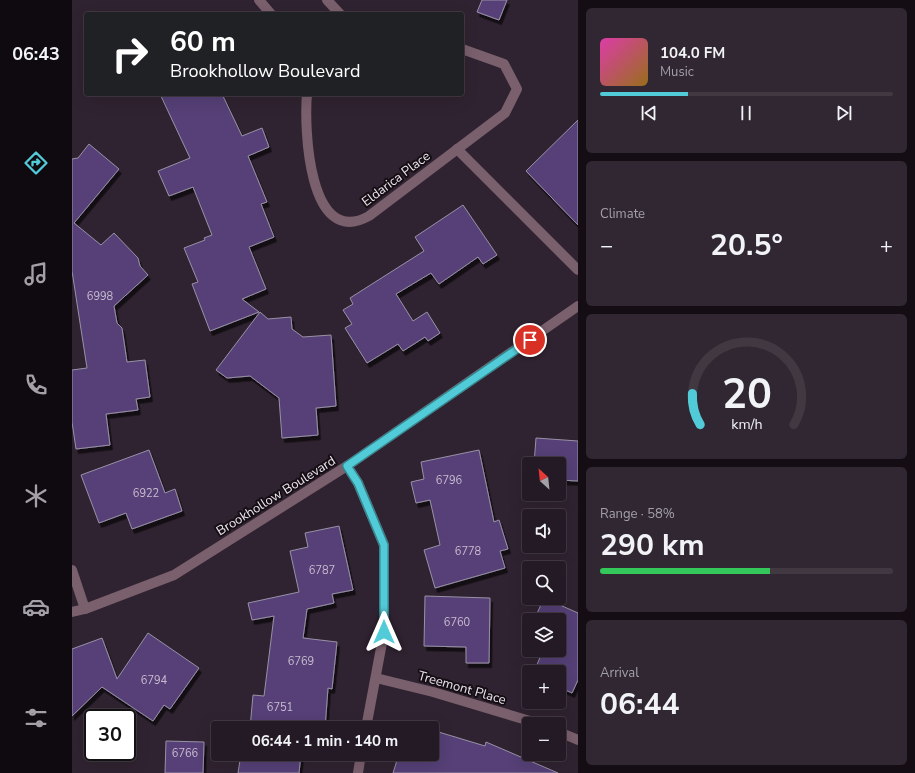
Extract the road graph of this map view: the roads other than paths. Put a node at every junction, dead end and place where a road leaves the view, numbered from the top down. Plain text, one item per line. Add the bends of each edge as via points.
1 (259, 0) edge
2 (327, 0) edge
3 (269, 12) edge
4 (338, 12) edge
5 (464, 50) edge
6 (307, 96) edge
7 (457, 149) junction
8 (578, 270) edge
9 (578, 306) edge
10 (347, 466) junction
11 (72, 570) edge
12 (85, 609) junction
13 (72, 612) edge
14 (376, 678) junction
15 (522, 719) edge
16 (367, 721) edge
17 (566, 735) edge
18 (578, 740) edge
19 (360, 761) edge
20 (358, 773) edge

1 - 3 street
2 - 4 street
5 - 7 street, Eldarica Place via 504,64 517,89 505,113
6 - 7 street, Eldarica Place via 307,145 314,175 327,211 343,221 356,221 369,216
7 - 8 street
9 - 10 street, Brookhollow Boulevard
10 - 12 street, Brookhollow Boulevard via 174,575
10 - 14 street via 358,483 384,545 384,632
11 - 12 street
12 - 13 street, Brookhollow Boulevard
14 - 15 street, Treemont Place
14 - 16 street
17 - 18 street
19 - 20 street

